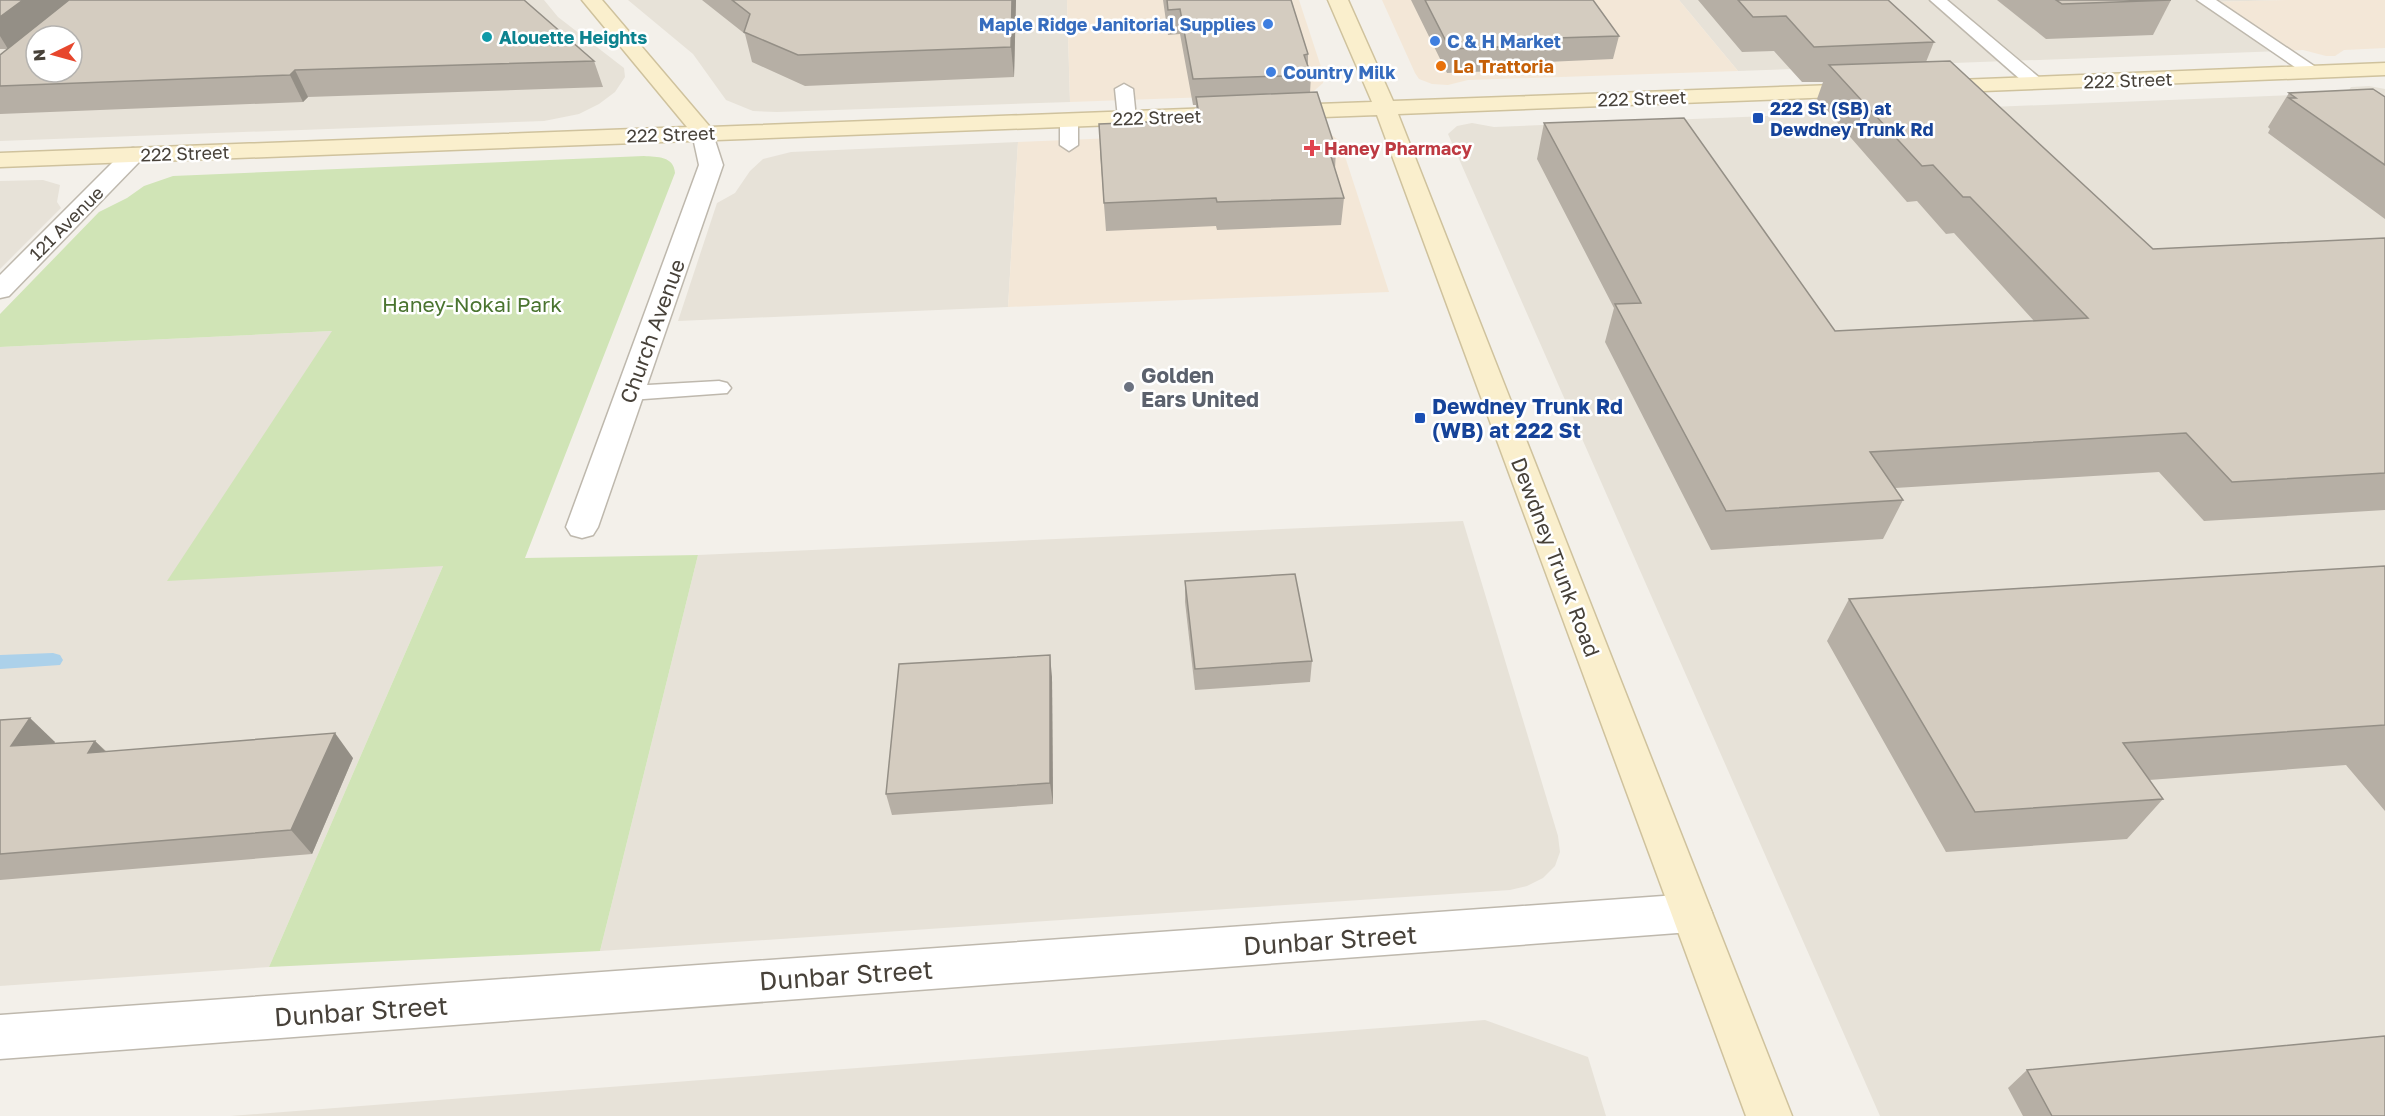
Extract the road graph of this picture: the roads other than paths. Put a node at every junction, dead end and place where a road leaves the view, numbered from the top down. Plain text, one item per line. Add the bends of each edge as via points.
1 (592, 0) edge
2 (1338, 0) edge
3 (1938, 0) edge
4 (2205, 0) edge
5 (2385, 69) edge
6 (2314, 72) junction
7 (2035, 83) junction
8 (1917, 88) edge
9 (1124, 89) dead end
10 (1881, 89) edge
11 (1384, 108) junction
12 (1127, 118) junction
13 (1069, 120) junction
14 (703, 133) junction
15 (1069, 146) dead end
16 (133, 155) junction
17 (0, 160) edge
18 (0, 290) edge
19 (719, 388) dead end
20 (630, 393) junction
21 (582, 527) dead end
22 (1691, 913) junction
23 (0, 1037) edge
24 (1769, 1116) edge

1 - 14 main road
2 - 11 main road, Dewdney Trunk Road
3 - 7 lane
4 - 6 lane
5 - 6 main road, 222 Street
6 - 7 main road, 222 Street
7 - 8 main road, 222 Street
9 - 12 lane
10 - 11 main road, 222 Street
11 - 12 main road, 222 Street
11 - 22 main road, Dewdney Trunk Road
12 - 13 main road, 222 Street
13 - 14 main road, 222 Street
13 - 15 lane
14 - 16 main road, 222 Street
14 - 20 street, Church Avenue via 711,165
16 - 17 main road, 222 Street
16 - 18 street, 121 Avenue
19 - 20 lane
20 - 21 street, Church Avenue
22 - 23 street, Dunbar Street
22 - 24 main road, Dewdney Trunk Road

